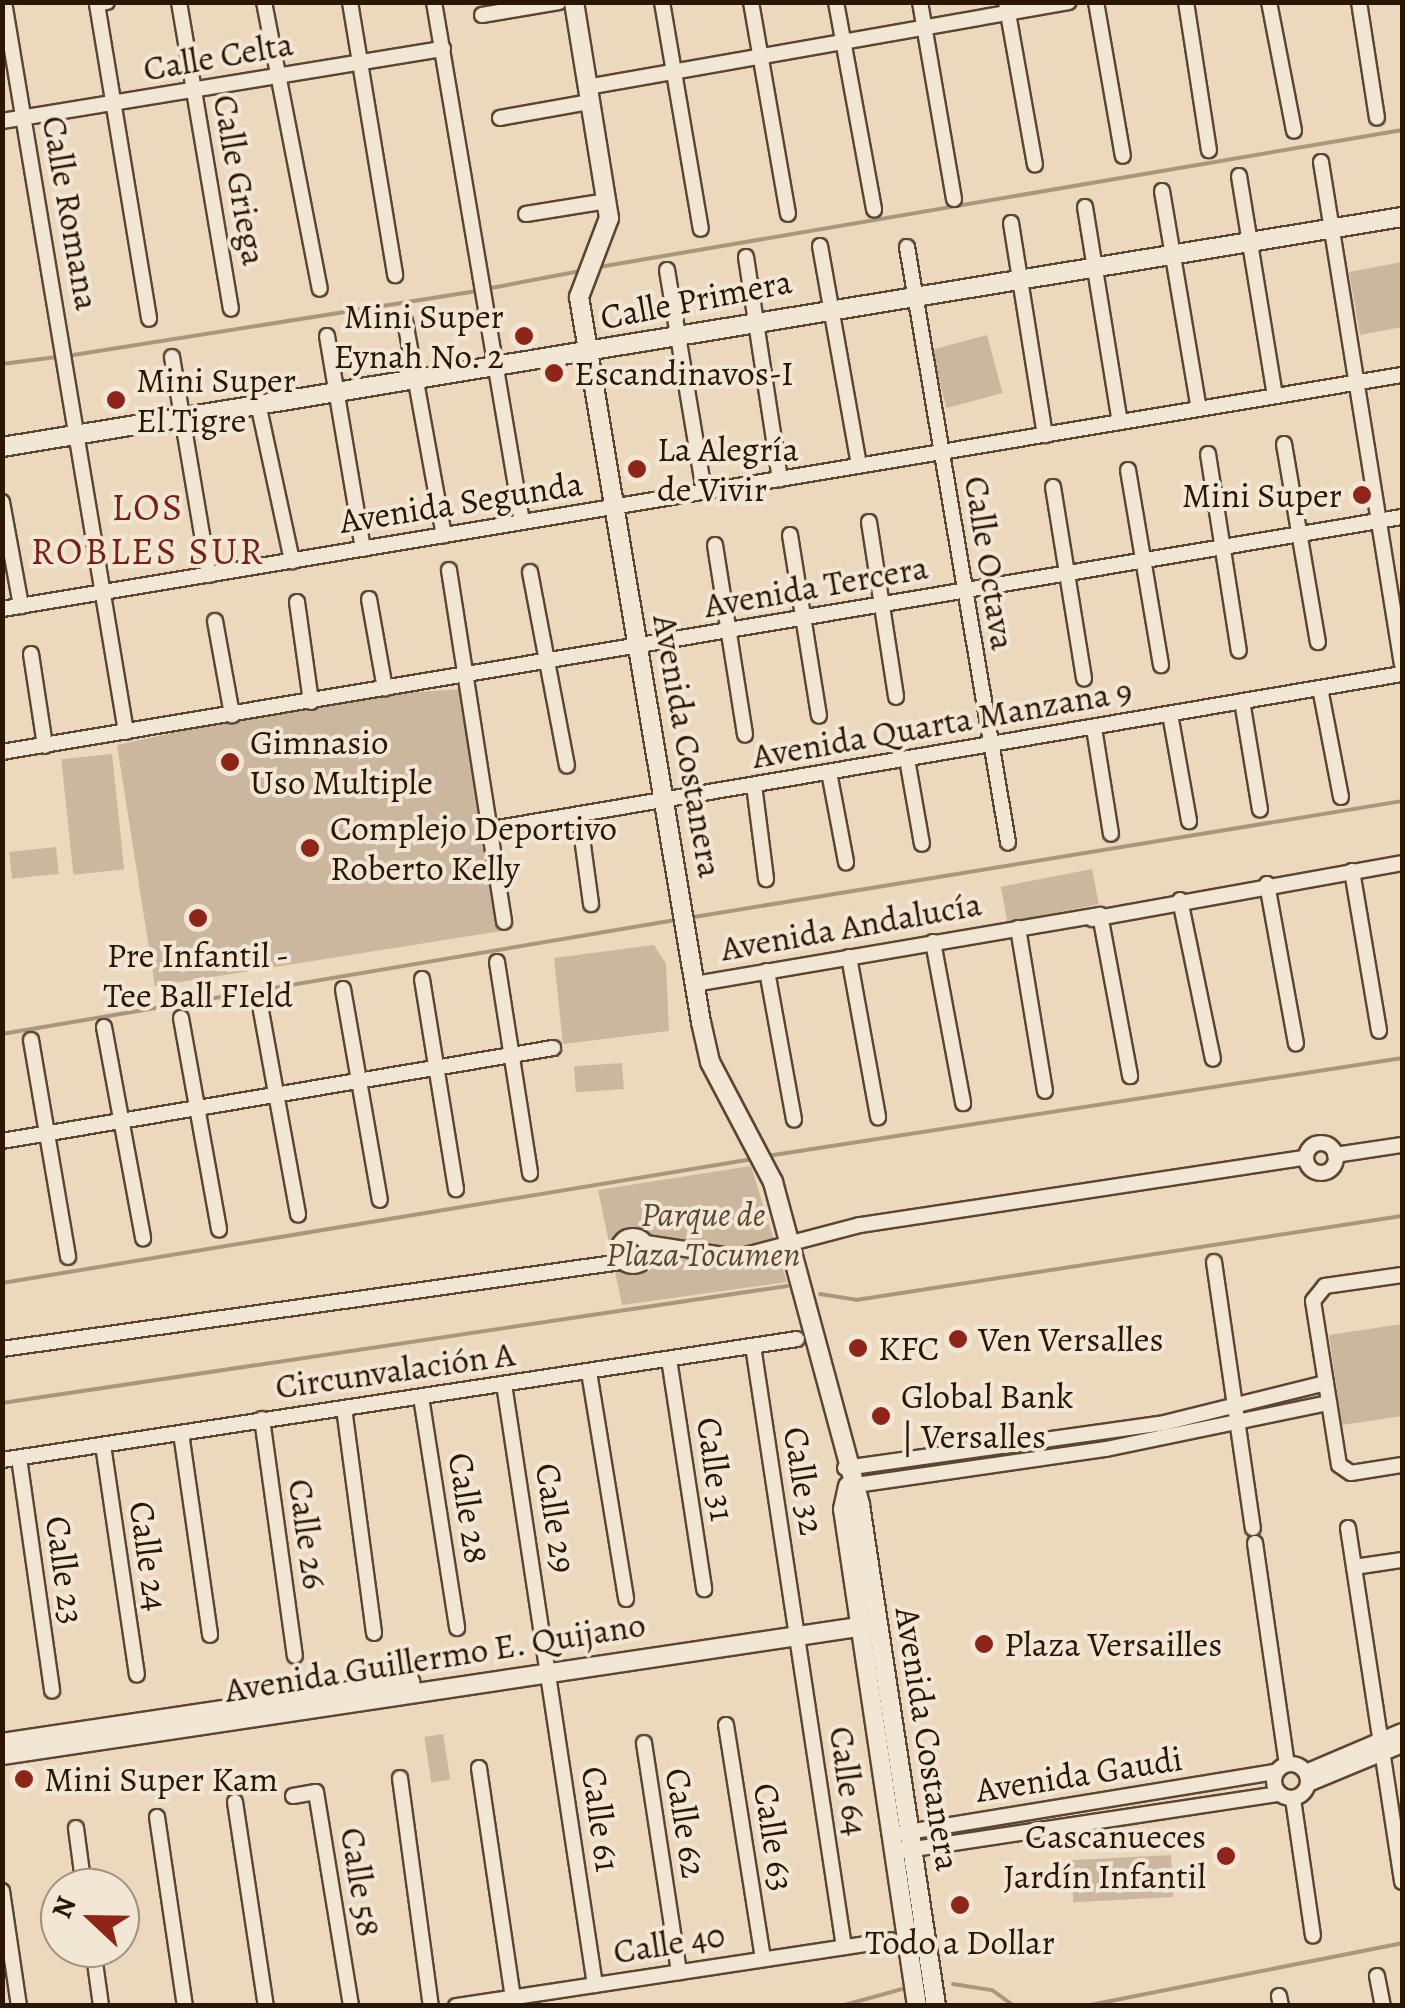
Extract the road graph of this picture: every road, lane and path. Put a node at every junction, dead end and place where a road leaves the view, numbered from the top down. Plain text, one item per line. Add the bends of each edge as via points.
1 (4, 2) edge
2 (179, 2) edge
3 (264, 2) edge
4 (350, 2) edge
5 (434, 2) edge
6 (560, 2) edge
7 (574, 2) edge
8 (662, 2) edge
9 (751, 2) edge
10 (836, 2) edge
11 (920, 2) edge
12 (1069, 2) edge
13 (1096, 2) edge
14 (1186, 2) edge
15 (1269, 2) edge
16 (1359, 2) edge
17 (102, 3) edge
18 (1007, 8) edge
19 (482, 15) dead end
20 (924, 27) junction
21 (842, 40) junction
22 (443, 49) junction
23 (761, 56) junction
24 (361, 62) junction
25 (674, 72) junction
26 (275, 76) junction
27 (194, 90) junction
28 (588, 95) junction
29 (112, 104) junction
30 (24, 118) junction
31 (500, 118) dead end
32 (1377, 118) dead end
33 (2, 122) edge
34 (1294, 130) dead end
35 (1209, 150) dead end
36 (1123, 156) dead end
37 (1320, 162) dead end
38 (1036, 164) dead end
39 (1239, 176) dead end
40 (1162, 191) dead end
41 (954, 199) dead end
42 (607, 202) junction
43 (1086, 207) dead end
44 (874, 210) dead end
45 (526, 214) dead end
46 (788, 214) dead end
47 (1402, 217) edge
48 (1011, 223) dead end
49 (1331, 228) junction
50 (701, 229) dead end
51 (1249, 242) junction
52 (820, 246) dead end
53 (907, 247) dead end
54 (1172, 250) junction
55 (746, 258) dead end
56 (1096, 262) junction
57 (666, 270) dead end
58 (395, 275) dead end
59 (1018, 275) junction
60 (320, 289) dead end
61 (916, 293) junction
62 (830, 307) junction
63 (232, 309) dead end
64 (149, 318) dead end
65 (754, 320) junction
66 (405, 322) dead end
67 (676, 333) junction
68 (327, 336) dead end
69 (587, 353) junction
70 (172, 357) dead end
71 (496, 367) junction
72 (1402, 375) edge
73 (414, 382) junction
74 (1356, 383) junction
75 (336, 395) junction
76 (1275, 396) junction
77 (260, 408) junction
78 (1199, 409) junction
79 (182, 420) junction
80 (1120, 422) junction
81 (78, 434) junction
82 (1045, 435) junction
83 (1284, 444) dead end
84 (2, 447) edge
85 (942, 452) junction
86 (1208, 454) dead end
87 (860, 466) junction
88 (1128, 470) dead end
89 (780, 478) junction
90 (1053, 488) dead end
91 (704, 492) junction
92 (2, 502) edge
93 (614, 507) junction
94 (1402, 517) edge
95 (1382, 521) junction
96 (522, 522) junction
97 (869, 522) dead end
98 (790, 534) dead end
99 (1300, 535) junction
100 (444, 536) junction
101 (715, 545) dead end
102 (1221, 548) junction
103 (364, 549) junction
104 (292, 561) junction
105 (1142, 561) junction
106 (449, 570) dead end
107 (530, 572) dead end
108 (1065, 574) junction
109 (209, 575) junction
110 (962, 591) junction
111 (105, 592) junction
112 (369, 599) dead end
113 (296, 602) dead end
114 (880, 605) junction
115 (21, 606) junction
116 (2, 609) edge
117 (803, 619) junction
118 (215, 621) dead end
119 (727, 632) junction
120 (1318, 642) dead end
121 (638, 646) junction
122 (1239, 651) dead end
123 (31, 654) dead end
124 (548, 662) junction
125 (1402, 665) edge
126 (1161, 666) dead end
127 (1402, 674) edge
128 (467, 675) junction
129 (1084, 679) dead end
130 (1320, 688) junction
131 (386, 689) junction
132 (896, 698) dead end
133 (1242, 701) junction
134 (311, 702) junction
135 (1170, 714) junction
136 (232, 715) junction
137 (819, 716) dead end
138 (1094, 728) junction
139 (126, 732) junction
140 (745, 735) dead end
141 (990, 744) junction
142 (45, 746) junction
143 (2, 752) edge
144 (907, 759) junction
145 (567, 766) dead end
146 (829, 772) junction
147 (754, 785) junction
148 (1340, 798) dead end
149 (665, 800) junction
150 (1260, 810) dead end
151 (579, 816) junction
152 (1189, 821) dead end
153 (492, 830) junction
154 (1111, 834) dead end
155 (1008, 842) dead end
156 (922, 844) dead end
157 (846, 862) dead end
158 (1402, 863) edge
159 (1352, 871) junction
160 (766, 879) dead end
161 (1267, 884) junction
162 (1180, 900) junction
163 (591, 904) dead end
164 (1100, 916) junction
165 (504, 922) dead end
166 (1018, 928) junction
167 (934, 942) junction
168 (849, 957) junction
169 (496, 962) dead end
170 (767, 971) junction
171 (422, 979) dead end
172 (694, 984) junction
173 (343, 989) dead end
174 (260, 1006) dead end
175 (181, 1018) dead end
176 (104, 1027) dead end
177 (1379, 1031) dead end
178 (31, 1040) dead end
179 (1296, 1043) dead end
180 (553, 1048) dead end
181 (512, 1055) junction
182 (1212, 1059) dead end
183 (438, 1066) junction
184 (1130, 1076) dead end
185 (360, 1080) junction
186 (1045, 1091) dead end
187 (278, 1094) junction
188 (963, 1103) dead end
189 (197, 1108) junction
190 (878, 1118) dead end
191 (794, 1120) dead end
192 (121, 1121) junction
193 (46, 1133) junction
194 (2, 1140) edge
195 (1402, 1145) edge
196 (1335, 1155) junction
197 (1306, 1158) junction
198 (530, 1173) dead end
199 (456, 1189) dead end
200 (380, 1200) dead end
201 (298, 1215) dead end
202 (220, 1230) dead end
203 (143, 1238) dead end
204 (793, 1246) junction
205 (651, 1248) junction
206 (619, 1254) junction
207 (68, 1257) dead end
208 (1214, 1262) dead end
209 (1402, 1275) edge
210 (797, 1339) dead end
211 (753, 1346) junction
212 (2, 1349) edge
213 (670, 1359) junction
214 (588, 1372) junction
215 (1326, 1382) junction
216 (504, 1384) junction
217 (421, 1397) junction
218 (1330, 1403) junction
219 (344, 1408) junction
220 (1230, 1409) junction
221 (262, 1419) junction
222 (1235, 1429) junction
223 (1104, 1432) junction
224 (180, 1433) junction
225 (103, 1445) junction
226 (1106, 1449) junction
227 (19, 1458) junction
228 (2, 1460) edge
229 (1402, 1465) edge
230 (847, 1477) junction
231 (1348, 1528) dead end
232 (1402, 1560) edge
233 (1354, 1567) junction
234 (704, 1589) dead end
235 (626, 1599) dead end
236 (868, 1619) junction
237 (457, 1628) dead end
238 (797, 1630) junction
239 (374, 1633) dead end
240 (210, 1635) dead end
241 (295, 1656) dead end
242 (549, 1667) junction
243 (137, 1675) dead end
244 (52, 1690) dead end
245 (178, 1723) junction
246 (726, 1725) dead end
247 (1402, 1731) edge
248 (2, 1742) edge
249 (644, 1742) dead end
250 (1402, 1745) edge
251 (1382, 1748) junction
252 (2, 1755) edge
253 (479, 1768) dead end
254 (400, 1778) dead end
255 (1307, 1778) junction
256 (1282, 1784) junction
257 (1174, 1790) junction
258 (293, 1796) dead end
259 (1118, 1798) junction
260 (235, 1802) dead end
261 (1176, 1810) junction
262 (157, 1817) dead end
263 (1126, 1817) junction
264 (76, 1828) dead end
265 (902, 1842) junction
266 (81, 1868) edge
267 (1402, 1882) edge
268 (2, 1891) edge
269 (1312, 1936) dead end
270 (891, 1940) dead end
271 (844, 1947) junction
272 (763, 1959) junction
273 (96, 1968) edge
274 (678, 1972) junction
275 (1377, 1976) dead end
276 (595, 1984) junction
277 (513, 1997) junction
278 (19, 2006) edge
279 (101, 2006) edge
280 (185, 2006) edge
281 (266, 2006) edge
282 (351, 2006) edge
283 (431, 2006) edge
284 (456, 2006) edge
285 (917, 2006) edge
286 (936, 2006) edge
287 (1383, 2006) edge

1 - 30 street, Calle Romana
2 - 27 street, Calle Griega
3 - 26 street
4 - 24 street
5 - 22 street
6 - 19 street
7 - 28 street, Avenida Costanera
8 - 25 street
9 - 23 street
10 - 21 street
11 - 20 street
12 - 18 street
13 - 36 street
14 - 35 street
15 - 34 street
16 - 32 street
17 - 29 street
18 - 20 street
18 - 38 street
20 - 21 street
20 - 41 street
21 - 23 street
21 - 44 street
22 - 24 street, Calle Celta
22 - 71 street
23 - 25 street
23 - 46 street
24 - 26 street, Calle Celta
24 - 58 street
25 - 28 street
25 - 50 street
26 - 27 street, Calle Celta
26 - 60 street
27 - 29 street, Calle Celta
27 - 63 street, Calle Griega
28 - 31 street
28 - 42 street, Avenida Costanera
29 - 30 street, Calle Celta
29 - 64 street
30 - 33 street, Calle Celta
30 - 81 street, Calle Romana
37 - 49 street
39 - 51 street
40 - 54 street
42 - 45 street
42 - 69 street, Avenida Costanera via 608,231 587,272
43 - 56 street
47 - 49 street, Calle Primera
48 - 59 street
49 - 51 street, Calle Primera
49 - 74 street
51 - 54 street, Calle Primera
51 - 76 street
52 - 62 street
53 - 61 street, Calle Octava
54 - 56 street, Calle Primera
54 - 78 street
55 - 65 street
56 - 59 street, Calle Primera
56 - 80 street
57 - 67 street
59 - 61 street, Calle Primera
59 - 82 street
61 - 62 street, Calle Primera
61 - 85 street, Calle Octava
62 - 65 street, Calle Primera
62 - 87 street
65 - 67 street, Calle Primera
65 - 89 street
66 - 73 street
67 - 69 street, Calle Primera
67 - 91 street
68 - 75 street
69 - 71 street, Calle Primera
69 - 93 street, Avenida Costanera
70 - 79 street
71 - 73 street, Calle Primera
71 - 96 street
72 - 74 street, Avenida Segunda
73 - 75 street, Calle Primera
73 - 100 street
74 - 76 street, Avenida Segunda
74 - 95 street
75 - 77 street, Calle Primera
75 - 103 street
76 - 78 street, Avenida Segunda
77 - 79 street, Calle Primera
77 - 104 street
78 - 80 street, Avenida Segunda
79 - 81 street, Calle Primera
79 - 109 street
80 - 82 street, Avenida Segunda
81 - 84 street, Calle Primera
81 - 111 street, Calle Romana
82 - 85 street, Avenida Segunda
83 - 99 street
85 - 87 street, Avenida Segunda
85 - 110 street, Calle Octava
86 - 102 street
87 - 89 street, Avenida Segunda
88 - 105 street
89 - 91 street, Avenida Segunda
90 - 108 street
91 - 93 street, Avenida Segunda
92 - 115 street
93 - 96 street, Avenida Segunda
93 - 121 street, Avenida Costanera
94 - 95 street, Avenida Tercera
95 - 99 street, Avenida Tercera
95 - 125 street
96 - 100 street, Avenida Segunda
97 - 114 street
98 - 117 street
99 - 102 street, Avenida Tercera
99 - 120 street
100 - 103 street, Avenida Segunda
101 - 119 street
102 - 105 street, Avenida Tercera
102 - 122 street
103 - 104 street, Avenida Segunda
104 - 109 street, Avenida Segunda
105 - 108 street, Avenida Tercera
105 - 126 street
106 - 128 street
107 - 124 street
108 - 110 street, Avenida Tercera
108 - 129 street
109 - 111 street, Avenida Segunda
110 - 114 street, Avenida Tercera
110 - 141 street, Calle Octava
111 - 115 street, Avenida Segunda
111 - 139 street, Calle Romana
112 - 131 street
113 - 134 street
114 - 117 street, Avenida Tercera
114 - 132 street
115 - 116 street, Avenida Segunda
117 - 119 street, Avenida Tercera
117 - 137 street
118 - 136 street
119 - 121 street, Avenida Tercera
119 - 140 street
121 - 124 street, Avenida Tercera
121 - 149 street, Avenida Costanera
123 - 142 street
124 - 128 street, Avenida Tercera
124 - 145 street
127 - 130 street, Avenida Quarta Manzana 9
128 - 131 street, Avenida Tercera
128 - 153 street
130 - 133 street, Avenida Quarta Manzana 9
130 - 148 street
131 - 134 street, Avenida Tercera
133 - 135 street, Avenida Quarta Manzana 9
133 - 150 street
134 - 136 street, Avenida Tercera
135 - 138 street, Avenida Quarta Manzana 9
135 - 152 street
136 - 139 street, Avenida Tercera
138 - 141 street, Avenida Quarta Manzana 9
138 - 154 street
139 - 142 street, Avenida Tercera
141 - 144 street, Avenida Quarta Manzana 9
141 - 155 street, Calle Octava
142 - 143 street, Avenida Tercera
144 - 146 street, Avenida Quarta Manzana 9
144 - 156 street
146 - 147 street, Avenida Quarta Manzana 9
146 - 157 street
147 - 149 street, Avenida Quarta Manzana 9
147 - 160 street
149 - 151 street, Avenida Quarta Manzana 9
149 - 172 street, Avenida Costanera
151 - 153 street, Avenida Quarta Manzana 9
151 - 163 street
153 - 165 street
158 - 159 street, Avenida Andalucía
159 - 161 street, Avenida Andalucía
159 - 177 street
161 - 162 street, Avenida Andalucía
161 - 179 street
162 - 164 street, Avenida Andalucía
162 - 182 street
164 - 166 street, Avenida Andalucía
164 - 184 street
166 - 167 street, Avenida Andalucía
166 - 186 street
167 - 168 street, Avenida Andalucía
167 - 188 street
168 - 170 street, Avenida Andalucía
168 - 190 street
169 - 181 street
170 - 172 street, Avenida Andalucía
170 - 191 street
171 - 183 street
172 - 204 street, Avenida Costanera via 710,1062 763,1156
173 - 185 street
174 - 187 street
175 - 189 street
176 - 192 street
178 - 193 street
180 - 181 street
181 - 183 street
181 - 198 street
183 - 185 street
183 - 199 street
185 - 187 street
185 - 200 street
187 - 189 street
187 - 201 street
189 - 192 street
189 - 202 street
192 - 193 street
192 - 203 street
193 - 194 street
193 - 207 street
195 - 196 street
196 - 197 street via 1319,1142
196 - 197 street via 1322,1173
197 - 204 street via 860,1224
204 - 205 street via 724,1258
204 - 230 street, Avenida Costanera
205 - 206 street via 640,1265
205 - 206 street via 633,1236
206 - 212 street
208 - 220 street
209 - 215 street via 1316,1292
210 - 211 street, Circunvalación A
211 - 213 street, Circunvalación A
211 - 238 street, Calle 32
213 - 214 street, Circunvalación A
213 - 234 street, Calle 31
214 - 216 street, Circunvalación A
214 - 235 street
215 - 218 street
215 - 220 street
216 - 217 street, Circunvalación A
216 - 242 street, Calle 29
217 - 219 street, Circunvalación A
217 - 237 street, Calle 28
218 - 222 street
218 - 229 street via 1342,1471
219 - 221 street, Circunvalación A
219 - 239 street
220 - 222 street
220 - 223 street
221 - 224 street, Circunvalación A
221 - 241 street, Calle 26
222 - 226 street
222 - 256 street
223 - 226 street
223 - 230 street
224 - 225 street, Circunvalación A
224 - 240 street
225 - 227 street, Circunvalación A
225 - 243 street, Calle 24
226 - 230 street
227 - 228 street, Circunvalación A
227 - 244 street, Calle 23
230 - 236 street, Avenida Costanera via 860,1505
231 - 233 street
232 - 233 street
233 - 251 street
236 - 238 street, Avenida Guillermo E. Quijano
236 - 265 street, Avenida Costanera
238 - 242 street, Avenida Guillermo E. Quijano
238 - 271 street, Calle 64
242 - 245 street, Avenida Guillermo E. Quijano
242 - 276 street, Calle 61
245 - 248 street, Avenida Guillermo E. Quijano
245 - 252 street, Avenida Guillermo E. Quijano
246 - 272 street, Calle 63
247 - 251 street
249 - 274 street, Calle 62
250 - 251 street
251 - 255 street
251 - 267 street
253 - 277 street
254 - 283 street
255 - 256 street
255 - 256 street
256 - 257 street, Avenida Gaudi
256 - 261 street, Avenida Gaudi via 1235,1801
256 - 269 street
257 - 259 street, Avenida Gaudi
257 - 261 street
258 - 282 street, Calle 58 via 316,1792
259 - 263 street
259 - 265 street, Avenida Gaudi
260 - 281 street
261 - 263 street, Avenida Gaudi
262 - 280 street
263 - 265 street, Avenida Gaudi
264 - 266 street
265 - 285 street, Avenida Costanera
265 - 286 street, Avenida Costanera
268 - 278 street
270 - 271 street, Calle 40
271 - 272 street, Calle 40
272 - 274 street, Calle 40
273 - 279 street
274 - 276 street, Calle 40
275 - 287 street
276 - 277 street, Calle 40
277 - 284 street, Calle 40

